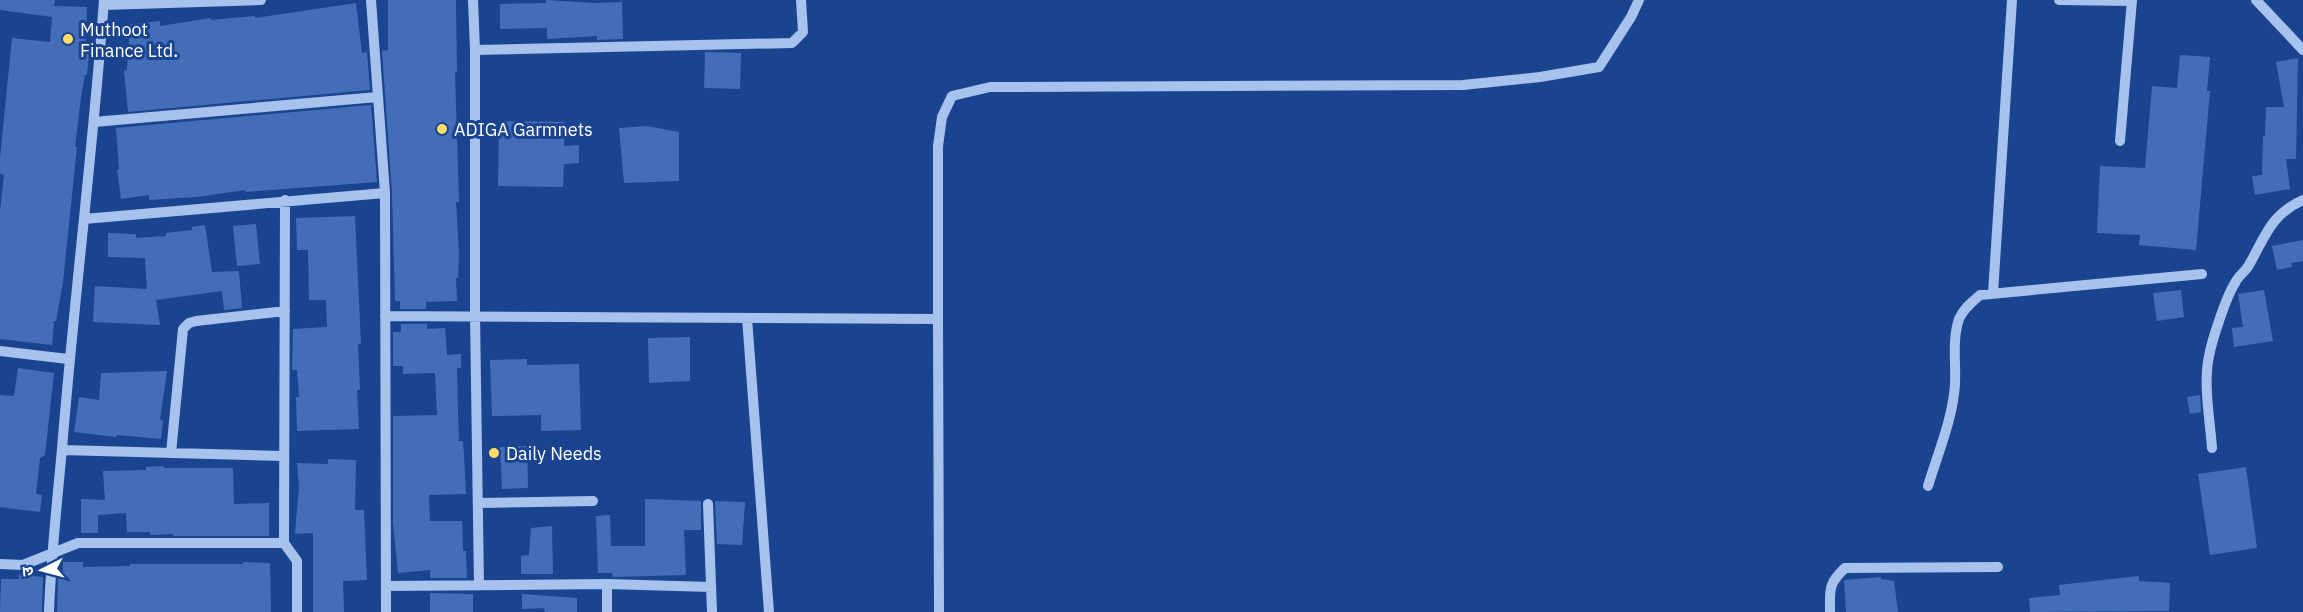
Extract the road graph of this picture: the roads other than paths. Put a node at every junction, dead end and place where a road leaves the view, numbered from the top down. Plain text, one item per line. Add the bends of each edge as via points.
1 (261, 0) edge
2 (371, 0) edge
3 (473, 0) edge
4 (801, 0) edge
5 (1639, 0) edge
6 (2012, 0) edge
7 (2060, 0) edge
8 (2256, 0) edge
9 (2132, 1) edge
10 (104, 2) edge
11 (475, 50) junction
12 (2303, 50) edge
13 (377, 97) junction
14 (94, 122) junction
15 (2120, 141) dead end
16 (385, 193) junction
17 (285, 200) junction
18 (2303, 200) edge
19 (84, 219) junction
20 (2202, 274) dead end
21 (1993, 293) junction
22 (285, 311) junction
23 (475, 315) junction
24 (385, 316) junction
25 (747, 318) junction
26 (938, 319) junction
27 (0, 351) edge
28 (68, 359) junction
29 (2212, 448) dead end
30 (62, 450) junction
31 (171, 453) junction
32 (283, 456) junction
33 (1928, 486) dead end
34 (593, 501) dead end
35 (478, 503) junction
36 (708, 504) dead end
37 (284, 543) junction
38 (51, 554) junction
39 (0, 564) edge
40 (1998, 567) dead end
41 (607, 584) junction
42 (479, 585) junction
43 (386, 586) junction
44 (711, 587) junction
45 (49, 612) edge
46 (297, 612) edge
47 (387, 612) edge
48 (607, 612) edge
49 (712, 612) edge
50 (769, 612) edge
51 (939, 612) edge
52 (1830, 612) edge

1 - 10 street
2 - 13 street
3 - 11 street
4 - 11 street via 803,32 792,43
5 - 26 street via 1599,67 1540,77 1463,85 990,87 952,96 942,117 938,146
6 - 21 street
7 - 9 street
8 - 12 street
9 - 15 street
10 - 14 street
11 - 23 street
13 - 14 street
13 - 16 street
14 - 19 street
16 - 17 street
16 - 24 street
17 - 19 street
17 - 22 street
18 - 29 street via 2290,206 2269,226 2235,283 2221,319 2207,376
19 - 28 street
20 - 21 street
21 - 33 street via 1980,295 1960,319 1950,411
22 - 31 street via 196,321 183,329
22 - 32 street
23 - 24 street
23 - 25 street
23 - 35 street
24 - 43 street
25 - 26 street
25 - 50 street
26 - 51 street
27 - 28 street
28 - 30 street
30 - 31 street
30 - 38 street
31 - 32 street
32 - 37 street
34 - 35 street
35 - 42 street
36 - 44 street
37 - 38 street via 78,543
37 - 46 street via 297,561
38 - 39 street via 23,566
38 - 45 street
40 - 52 street via 1845,568 1832,580
41 - 42 street
41 - 44 street
41 - 48 street
42 - 43 street
43 - 47 street
44 - 49 street

